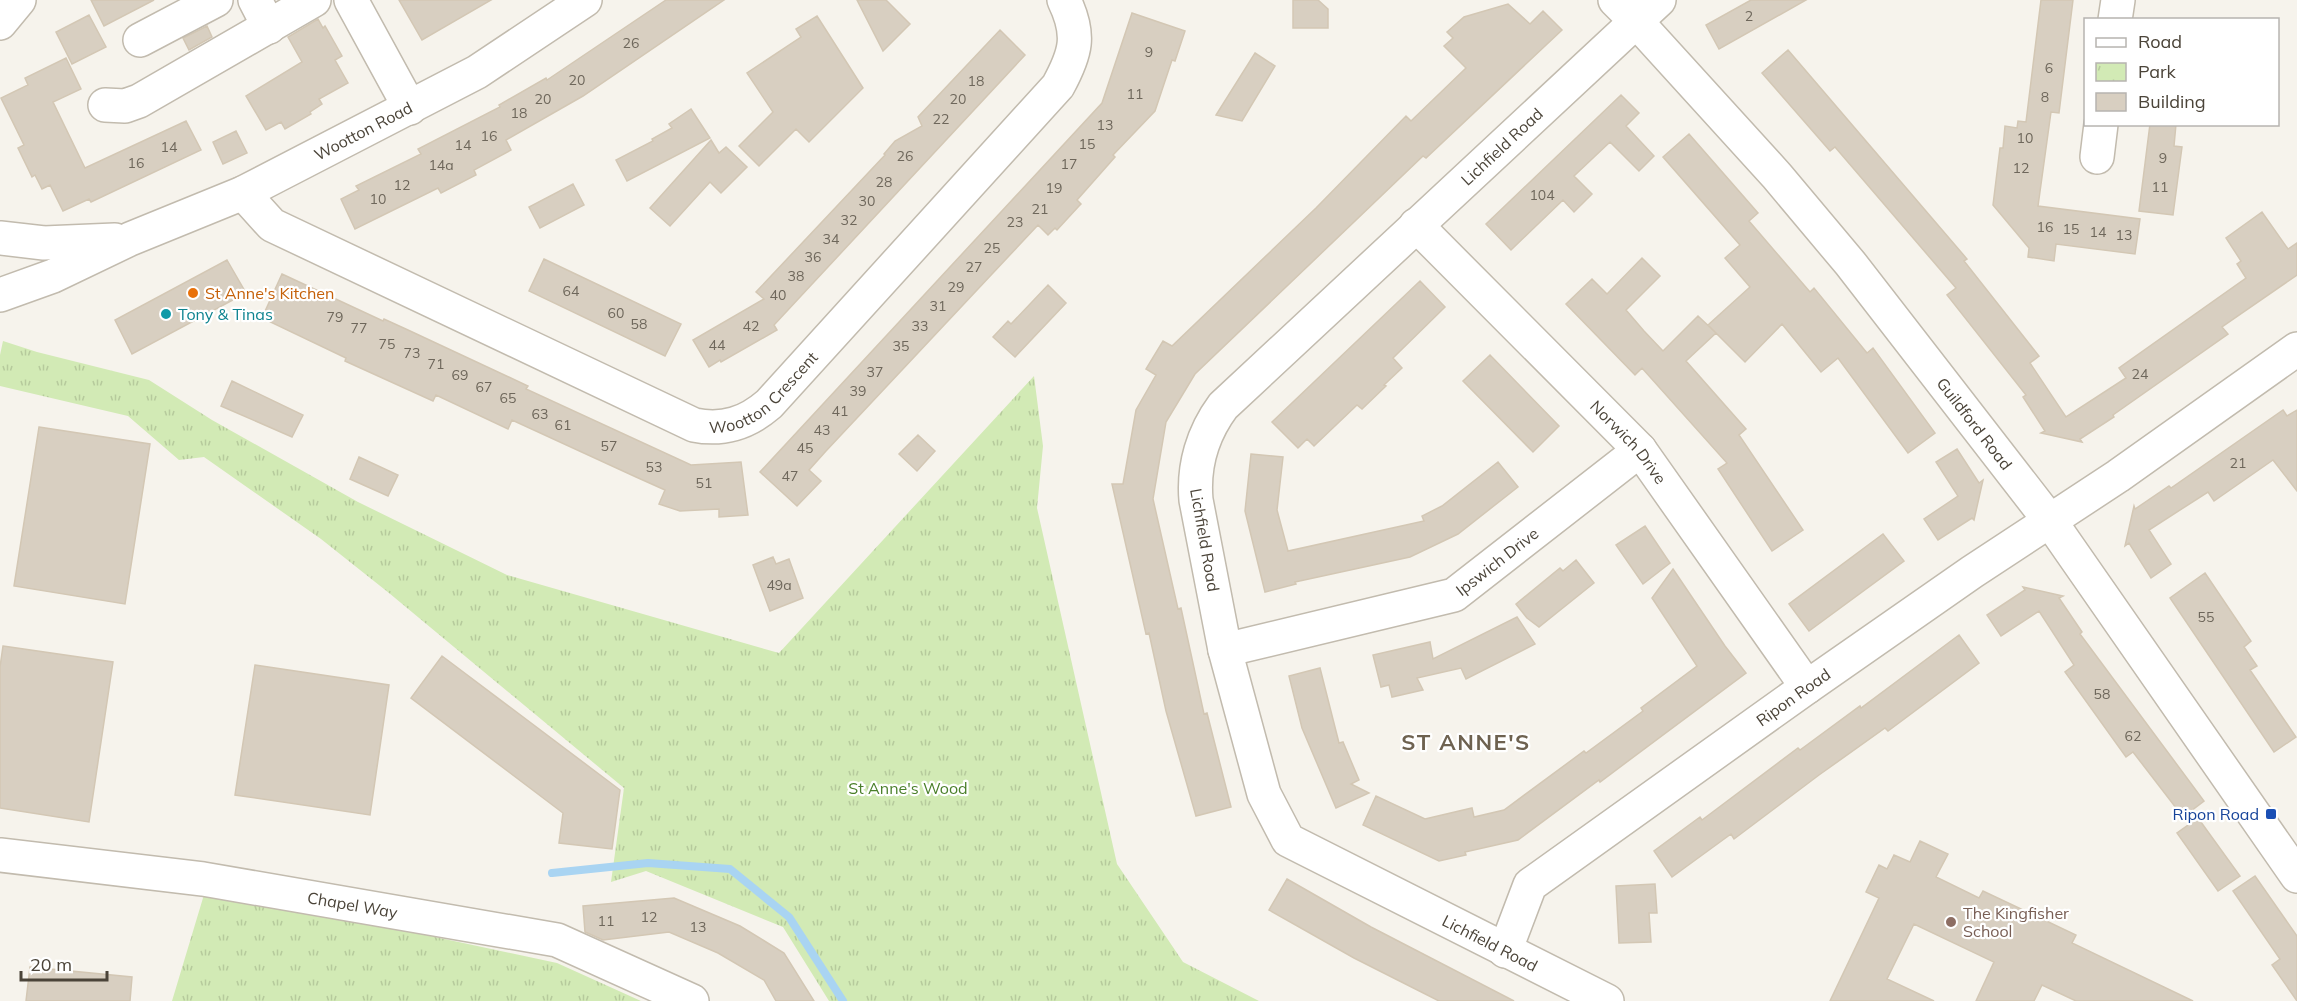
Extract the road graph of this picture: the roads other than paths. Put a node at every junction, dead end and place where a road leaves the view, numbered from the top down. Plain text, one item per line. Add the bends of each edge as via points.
1 (19, 0) edge
2 (216, 0) edge
3 (314, 0) edge
4 (351, 0) edge
5 (585, 0) edge
6 (1064, 0) edge
7 (2118, 0) edge
8 (1637, 7) edge
9 (262, 13) edge
10 (2115, 18) edge
11 (0, 23) edge
12 (140, 40) dead end
13 (105, 105) dead end
14 (410, 108) junction
15 (2101, 126) edge
16 (2097, 157) dead end
17 (243, 193) junction
18 (1416, 225) junction
19 (0, 238) edge
20 (130, 239) junction
21 (0, 295) edge
22 (2297, 349) edge
23 (1640, 450) junction
24 (2050, 521) junction
25 (1225, 650) junction
26 (1807, 687) junction
27 (0, 855) edge
28 (2297, 876) edge
29 (1504, 951) junction
30 (692, 1001) edge
31 (1607, 1001) edge

1 - 11 street
2 - 12 street
3 - 9 street
4 - 14 street
5 - 14 street, Wootton Road via 477,72
6 - 17 street, Wootton Crescent via 1076,34 1074,52 1058,86 769,404 747,420 733,424 694,425 272,225
7 - 10 street
8 - 18 street, Lichfield Road
8 - 24 street, Guildford Road via 1850,263
9 - 13 street via 139,101 125,106
14 - 17 street, Wootton Road
15 - 16 street
17 - 20 street, Wootton Road
18 - 23 street, Norwich Drive
18 - 25 street, Lichfield Road via 1223,406 1206,434 1195,491
19 - 20 street, Wootton Road via 44,243
20 - 21 street, Wootton Road via 53,276
22 - 24 street, Ripon Road
23 - 25 street, Ipswich Drive via 1454,595
23 - 26 street, Norwich Drive
24 - 26 street, Ripon Road
24 - 28 street, Guildford Road
25 - 29 street, Lichfield Road via 1264,794 1288,840
26 - 29 street, Ripon Road via 1530,885
27 - 30 street, Chapel Way via 203,879 557,940
29 - 31 street, Lichfield Road

